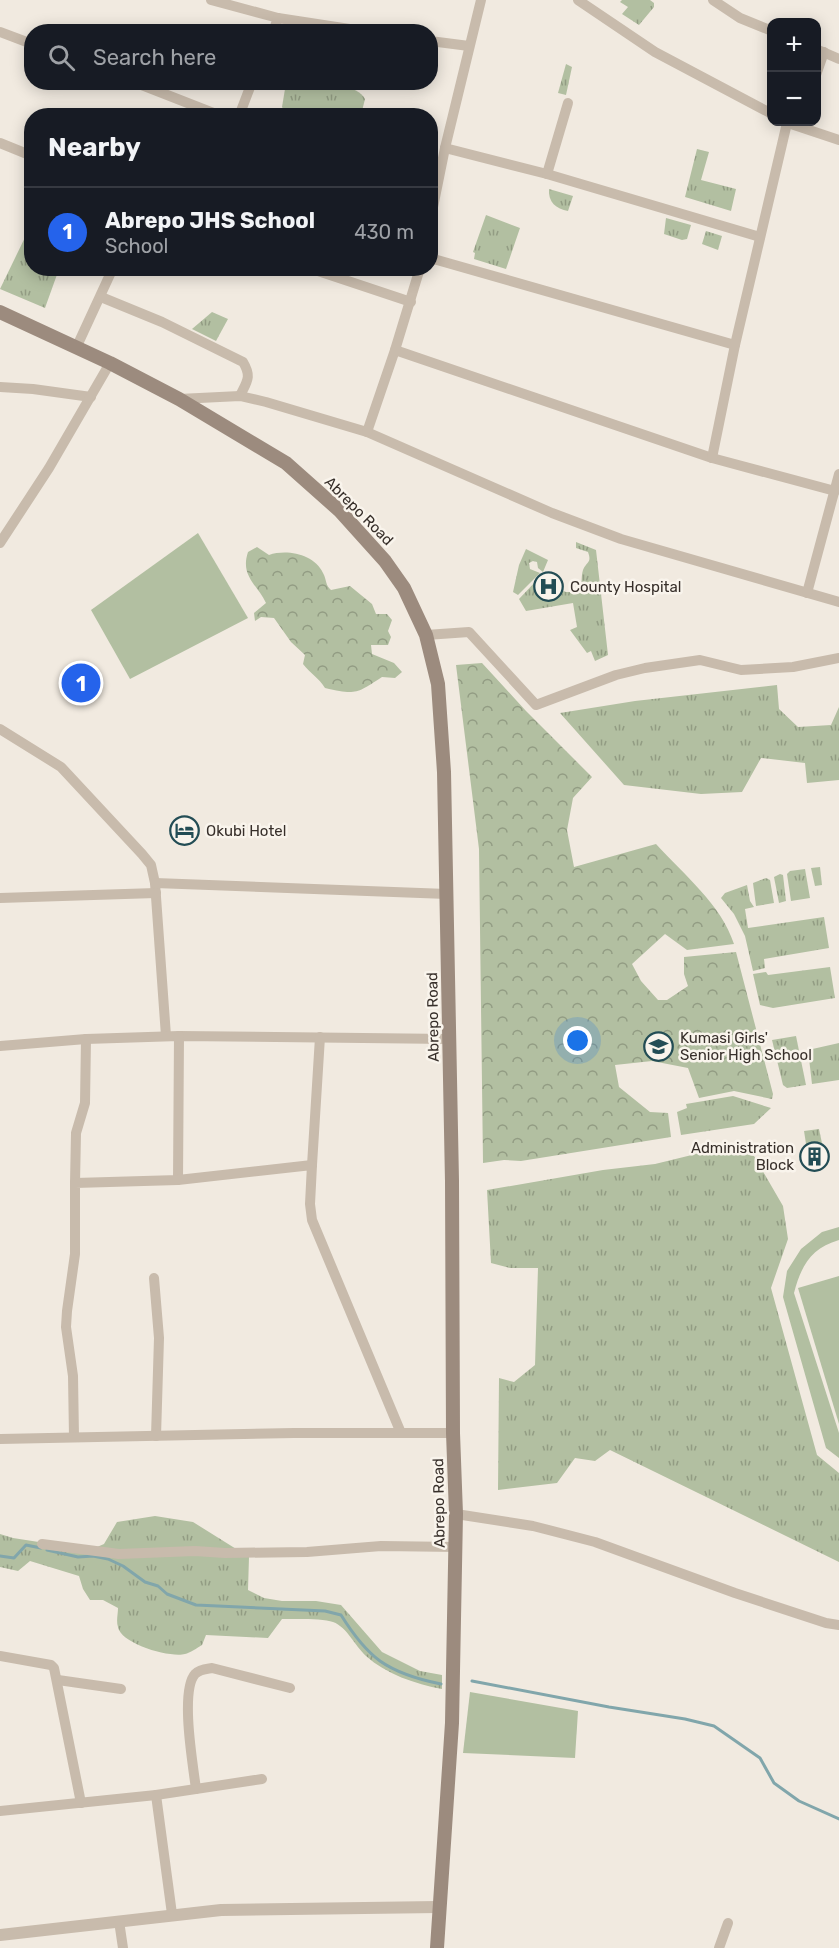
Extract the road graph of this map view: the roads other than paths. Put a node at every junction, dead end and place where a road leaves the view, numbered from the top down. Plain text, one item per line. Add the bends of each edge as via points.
1 (212, 0) edge
2 (481, 0) edge
3 (578, 0) edge
4 (713, 0) edge
5 (278, 18) junction
6 (276, 24) edge
7 (317, 24) edge
8 (767, 29) edge
9 (0, 32) edge
10 (24, 41) edge
11 (438, 41) edge
12 (469, 46) junction
13 (821, 51) edge
14 (839, 58) edge
15 (154, 90) edge
16 (249, 90) edge
17 (568, 104) dead end
18 (201, 108) edge
19 (242, 108) edge
20 (767, 112) edge
21 (785, 126) edge
22 (805, 126) edge
23 (839, 140) edge
24 (0, 143) edge
25 (445, 148) junction
26 (24, 153) edge
27 (547, 174) junction
28 (438, 183) edge
29 (760, 237) junction
30 (438, 260) edge
31 (109, 276) edge
32 (333, 276) edge
33 (418, 276) edge
34 (100, 297) junction
35 (411, 302) junction
36 (0, 312) edge
37 (735, 345) junction
38 (77, 346) junction
39 (396, 350) junction
40 (110, 363) junction
41 (0, 387) edge
42 (240, 396) junction
43 (91, 397) junction
44 (179, 399) junction
45 (367, 432) junction
46 (712, 458) junction
47 (839, 474) edge
48 (835, 491) junction
49 (0, 543) edge
50 (807, 593) junction
51 (839, 602) edge
52 (426, 635) junction
53 (839, 658) edge
54 (0, 729) edge
55 (156, 888) junction
56 (447, 894) junction
57 (0, 897) edge
58 (166, 1036) junction
59 (179, 1036) junction
60 (320, 1037) junction
61 (86, 1039) junction
62 (450, 1039) junction
63 (0, 1046) edge
64 (312, 1165) junction
65 (178, 1180) junction
66 (75, 1183) junction
67 (154, 1278) dead end
68 (401, 1433) junction
69 (453, 1433) junction
70 (156, 1436) junction
71 (74, 1437) junction
72 (0, 1439) edge
73 (456, 1515) junction
74 (42, 1545) dead end
75 (457, 1548) junction
76 (839, 1625) edge
77 (0, 1656) edge
78 (58, 1680) junction
79 (290, 1688) dead end
80 (121, 1689) dead end
81 (262, 1779) dead end
82 (196, 1789) junction
83 (156, 1795) junction
84 (81, 1803) junction
85 (0, 1811) edge
86 (438, 1907) junction
87 (172, 1914) junction
88 (119, 1921) junction
89 (728, 1923) dead end
90 (0, 1935) edge
91 (123, 1948) edge
92 (437, 1948) edge
93 (719, 1948) edge

1 - 5 street
2 - 12 street
3 - 20 street via 655,52
4 - 8 street
5 - 6 street
5 - 7 street
9 - 10 street
11 - 12 street
12 - 25 street
13 - 14 street
15 - 18 street
16 - 19 street
17 - 27 street
21 - 29 street
22 - 23 street
24 - 26 street
25 - 27 street
25 - 28 street
27 - 29 street
29 - 37 street
30 - 37 street
31 - 34 street
32 - 35 street
33 - 35 street
34 - 38 street
34 - 42 street via 243,362 249,377
35 - 39 street
36 - 38 main road, Abrepo Road
37 - 46 street
38 - 40 main road, Abrepo Road
39 - 45 street
39 - 46 street
40 - 43 street
40 - 44 main road, Abrepo Road
41 - 43 street
42 - 44 street
42 - 45 street
43 - 49 street
44 - 52 main road, Abrepo Road via 286,463 340,511 391,570
45 - 50 street via 621,539
46 - 48 street
47 - 48 street
48 - 50 street
50 - 51 street
52 - 53 street via 469,633 536,705 645,668 700,660 741,670 793,667
52 - 56 main road, Abrepo Road via 441,714
54 - 55 street via 61,767 142,854 150,865
55 - 56 street
55 - 57 street
55 - 58 street
56 - 62 main road, Abrepo Road
58 - 59 street
58 - 61 street
59 - 60 street
59 - 65 street
60 - 62 street
60 - 64 street
61 - 63 street
61 - 66 street via 85,1103 76,1133
62 - 69 main road, Abrepo Road
64 - 65 street
64 - 68 street via 312,1220
65 - 66 street
66 - 71 street via 75,1254 66,1327 73,1376
67 - 70 street via 159,1338
68 - 69 street
68 - 70 street
69 - 73 main road, Abrepo Road
70 - 71 street
71 - 72 street
73 - 75 main road, Abrepo Road
73 - 76 street via 533,1526 595,1542 735,1593
74 - 75 street via 120,1554 307,1552 381,1546
75 - 86 main road, Abrepo Road via 452,1723
77 - 78 street via 51,1665
78 - 80 street
78 - 84 street
79 - 82 street via 212,1668 194,1675 187,1709
81 - 82 street
82 - 83 street
83 - 84 street
83 - 87 street
84 - 85 street
86 - 87 street
86 - 92 main road, Abrepo Road
87 - 88 street
88 - 90 street
88 - 91 street
89 - 93 street

